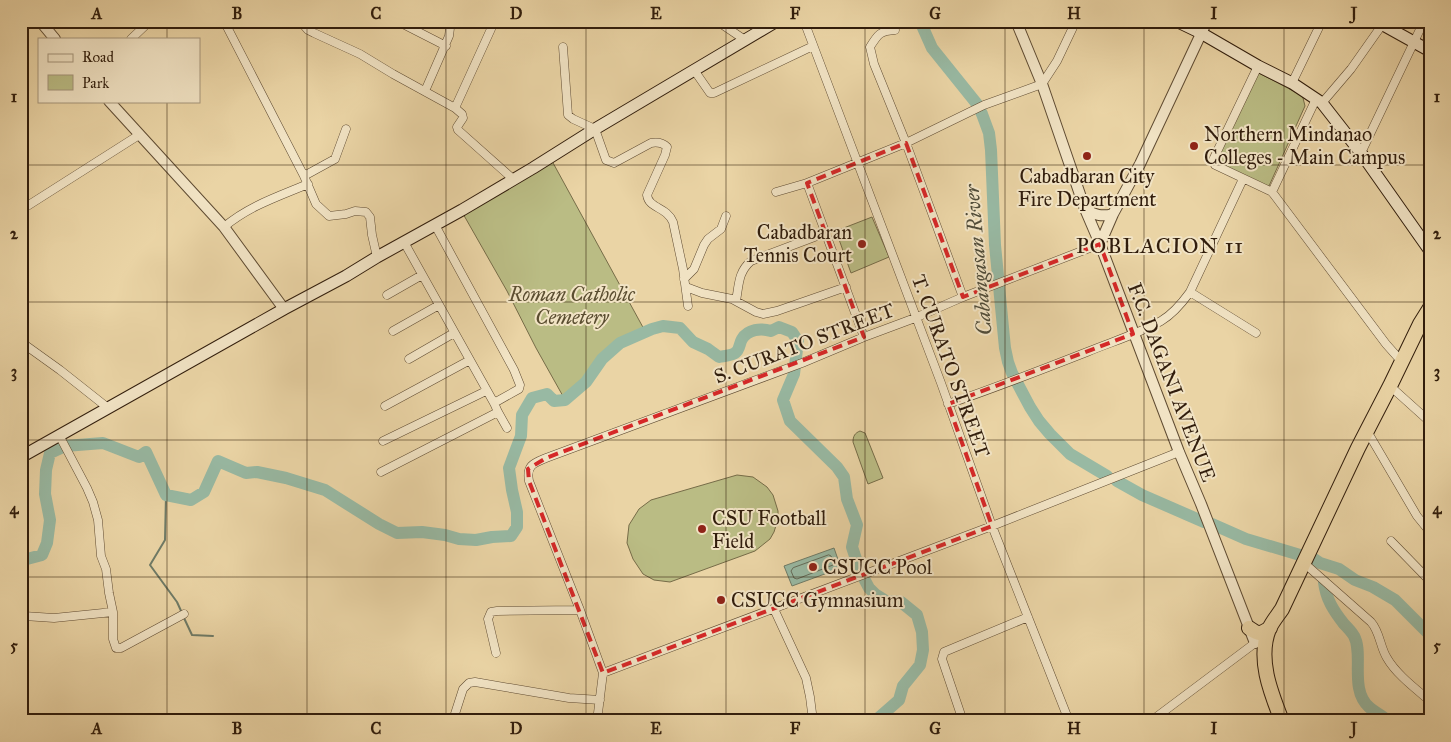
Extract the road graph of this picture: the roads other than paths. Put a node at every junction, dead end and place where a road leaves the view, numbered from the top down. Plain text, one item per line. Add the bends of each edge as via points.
1 (40, 21) edge
2 (150, 21) edge
3 (224, 21) edge
4 (300, 21) edge
5 (397, 21) edge
6 (447, 21) edge
7 (493, 21) edge
8 (717, 21) edge
9 (777, 21) edge
10 (804, 21) edge
11 (1016, 21) edge
12 (1076, 21) edge
13 (1176, 21) edge
14 (1207, 21) edge
15 (1322, 21) edge
16 (1424, 21) edge
17 (1379, 23) edge
18 (895, 30) dead end
19 (1201, 33) junction
20 (54, 38) edge
21 (132, 38) edge
22 (745, 40) junction
23 (1414, 43) junction
24 (446, 46) junction
25 (813, 46) junction
26 (563, 47) dead end
27 (1430, 51) edge
28 (1258, 66) junction
29 (694, 70) junction
30 (1292, 83) junction
31 (1042, 84) junction
32 (426, 92) junction
33 (1319, 101) junction
34 (110, 102) edge
35 (455, 108) junction
36 (346, 129) dead end
37 (595, 129) junction
38 (139, 135) junction
39 (906, 143) junction
40 (1361, 153) junction
41 (858, 162) junction
42 (513, 179) junction
43 (1243, 179) junction
44 (306, 180) junction
45 (807, 183) junction
46 (776, 192) dead end
47 (1272, 192) junction
48 (1085, 209) junction
49 (21, 210) edge
50 (1113, 214) junction
51 (726, 216) dead end
52 (435, 224) junction
53 (224, 228) junction
54 (826, 233) junction
55 (404, 242) junction
56 (1100, 244) junction
57 (1430, 251) edge
58 (377, 257) junction
59 (422, 275) junction
60 (684, 279) junction
61 (686, 287) junction
62 (846, 287) junction
63 (1190, 292) junction
64 (387, 295) dead end
65 (963, 297) junction
66 (736, 301) junction
67 (439, 305) junction
68 (688, 306) dead end
69 (284, 308) junction
70 (1430, 308) edge
71 (915, 318) junction
72 (392, 330) dead end
73 (454, 333) junction
74 (1256, 333) dead end
75 (1134, 334) junction
76 (864, 337) junction
77 (21, 342) edge
78 (409, 359) dead end
79 (470, 360) junction
80 (1402, 362) junction
81 (1390, 386) junction
82 (486, 391) junction
83 (494, 403) junction
84 (948, 404) junction
85 (386, 406) dead end
86 (108, 408) junction
87 (498, 412) junction
88 (1430, 422) edge
89 (507, 428) dead end
90 (1367, 431) junction
91 (62, 440) junction
92 (383, 441) dead end
93 (1179, 452) junction
94 (21, 457) edge
95 (381, 472) dead end
96 (992, 526) junction
97 (1430, 532) edge
98 (1391, 541) dead end
99 (1304, 563) junction
100 (1430, 581) edge
101 (774, 609) junction
102 (1282, 609) junction
103 (580, 610) junction
104 (113, 612) junction
105 (181, 615) dead end
106 (24, 616) dead end
107 (1028, 617) junction
108 (1250, 628) junction
109 (1270, 628) junction
110 (1255, 643) junction
111 (496, 653) dead end
112 (603, 673) junction
113 (1267, 674) junction
114 (600, 700) junction
115 (1430, 701) edge
116 (452, 720) edge
117 (597, 721) edge
118 (813, 721) edge
119 (963, 721) edge
120 (1069, 721) edge
121 (1151, 721) edge
122 (1282, 721) edge
123 (1291, 721) edge

1 - 20 street
2 - 21 street
3 - 44 street
4 - 32 street via 308,30 360,54
5 - 24 street
6 - 24 street via 450,28
7 - 35 street
8 - 22 street
9 - 22 main road
10 - 25 street, T. CURATO STREET
11 - 31 street, F.C. DAGANI AVENUE
12 - 31 street
13 - 19 main road
14 - 19 street
15 - 30 street
16 - 23 street
17 - 23 main road
17 - 33 street via 1351,69 1336,88
18 - 39 street via 883,31 870,47
19 - 28 main road
19 - 50 street
22 - 29 main road
23 - 27 main road
23 - 40 street
24 - 32 street
25 - 29 street via 714,93 710,93
25 - 41 street, T. CURATO STREET
26 - 37 street via 568,115
28 - 30 main road
28 - 43 street via 1213,160 1215,165
29 - 37 main road
30 - 33 main road
31 - 39 street via 984,105
31 - 48 street, F.C. DAGANI AVENUE
32 - 35 street
33 - 40 main road
33 - 47 street
34 - 38 street
35 - 42 street via 463,118 458,130
36 - 44 street via 335,159
37 - 42 main road
37 - 60 street via 608,162 614,163 650,143 662,143 667,147 647,199 672,219
38 - 49 street
38 - 53 street
39 - 41 street
39 - 65 street
40 - 57 main road
41 - 45 street
41 - 71 street, T. CURATO STREET
42 - 52 main road
43 - 47 street
43 - 63 street
44 - 53 street via 238,216
44 - 58 street via 316,204 329,216 366,212 370,217
45 - 46 street
45 - 54 street
47 - 80 street
48 - 50 street via 1100,216
48 - 56 street, F.C. DAGANI AVENUE
50 - 56 street
51 - 60 street via 721,229 708,239 694,269
52 - 55 main road
52 - 83 street via 520,385 519,389
53 - 69 street
54 - 62 street
54 - 66 street via 751,261 741,273
55 - 58 main road
55 - 59 street
56 - 65 street, S. CURATO STREET
56 - 75 street, F.C. DAGANI AVENUE
58 - 69 main road
59 - 64 street
59 - 67 street
60 - 61 street
61 - 66 street
61 - 68 street
62 - 66 street via 763,314
62 - 76 street
63 - 74 street
63 - 75 street via 1171,314
65 - 71 street, S. CURATO STREET
67 - 72 street
67 - 73 street
69 - 86 main road
70 - 80 highway
71 - 76 street, S. CURATO STREET
71 - 84 street, T. CURATO STREET
73 - 78 street
73 - 79 street
75 - 84 street
75 - 93 street, F.C. DAGANI AVENUE
76 - 103 street, S. CURATO STREET via 546,458 528,469 529,481
77 - 86 street
79 - 82 street
79 - 85 street
80 - 81 highway
81 - 88 street
81 - 90 highway
82 - 83 street
82 - 92 street
83 - 87 street
84 - 96 street, T. CURATO STREET
86 - 91 main road
87 - 89 street
87 - 95 street
90 - 97 street via 1417,516
90 - 99 highway
91 - 94 main road
91 - 104 street via 93,502
93 - 96 street
93 - 108 street, F.C. DAGANI AVENUE
96 - 101 street
96 - 107 street, T. CURATO STREET
98 - 100 street
99 - 102 highway
99 - 115 street via 1375,626 1387,659
101 - 112 street
101 - 118 street via 806,678
102 - 109 highway
102 - 123 highway via 1273,656 1278,687
103 - 111 street via 491,612 488,619
103 - 112 street
104 - 105 street via 113,639 119,649
104 - 106 street via 54,618
107 - 119 street via 944,652 942,659
107 - 120 street, T. CURATO STREET
108 - 109 highway via 1256,634
108 - 110 street, F.C. DAGANI AVENUE
109 - 113 highway via 1264,654
110 - 113 highway
110 - 121 street
112 - 114 street
113 - 122 highway
114 - 116 street via 469,682 463,689
114 - 117 street

